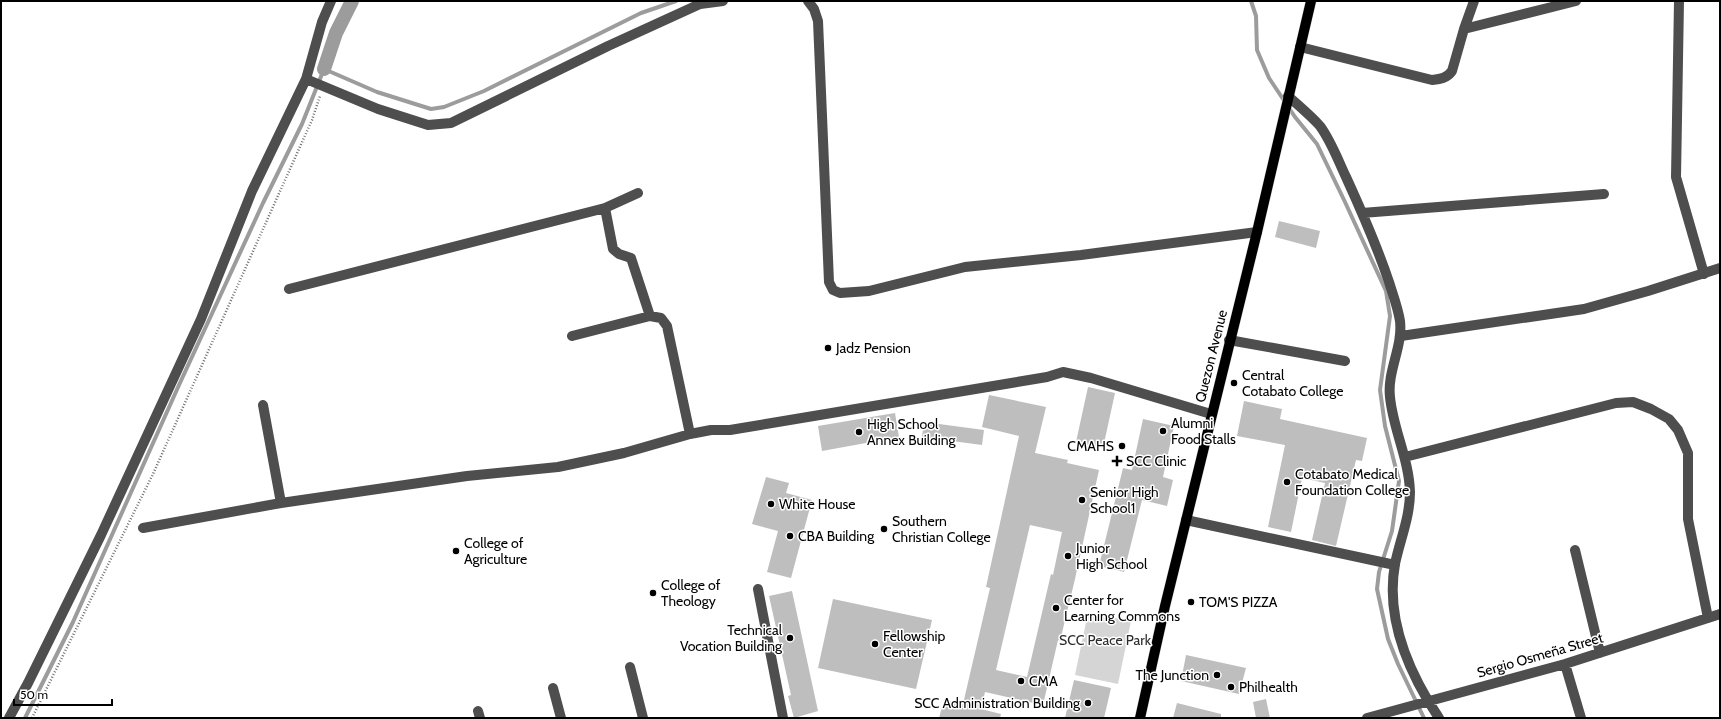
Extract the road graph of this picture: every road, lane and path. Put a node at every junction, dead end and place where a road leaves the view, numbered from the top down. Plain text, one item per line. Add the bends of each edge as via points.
1 (331, 1) edge
2 (723, 1) edge
3 (808, 1) edge
4 (1311, 1) edge
5 (1474, 1) edge
6 (1576, 1) edge
7 (1679, 1) edge
8 (1464, 29) junction
9 (1300, 48) junction
10 (306, 79) junction
11 (323, 86) junction
12 (1288, 96) junction
13 (638, 193) dead end
14 (1604, 194) dead end
15 (605, 208) junction
16 (1362, 214) junction
17 (1257, 232) junction
18 (1720, 268) edge
19 (1704, 274) junction
20 (289, 289) dead end
21 (650, 316) junction
22 (572, 336) dead end
23 (1401, 336) junction
24 (1229, 340) junction
25 (1345, 361) dead end
26 (263, 405) dead end
27 (1211, 414) junction
28 (690, 434) junction
29 (1405, 457) junction
30 (282, 503) junction
31 (1186, 520) junction
32 (143, 528) dead end
33 (1575, 550) dead end
34 (1392, 564) junction
35 (758, 589) dead end
36 (1720, 614) edge
37 (1708, 618) junction
38 (1600, 653) junction
39 (1565, 664) junction
40 (630, 667) dead end
41 (553, 688) dead end
42 (1428, 702) junction
43 (9, 718) edge
44 (32, 718) edge
45 (561, 718) edge
46 (643, 718) edge
47 (783, 718) edge
48 (1140, 718) edge
49 (1367, 718) edge
50 (1439, 718) edge
51 (1580, 718) edge

1 - 10 street via 322,22
2 - 11 street via 700,4 451,123 428,125 378,109
3 - 17 street via 818,21 829,282 833,290 840,293 869,290 965,267
4 - 9 main road, Quezon Avenue
5 - 8 street
6 - 8 street
7 - 19 street via 1676,176
8 - 9 street via 1452,71 1444,78 1432,80
9 - 12 main road, Quezon Avenue
10 - 11 street
10 - 43 street via 252,191 201,318 104,528
11 - 44 path via 312,120 153,474
12 - 16 street via 1309,114 1327,137
12 - 17 main road, Quezon Avenue
13 - 15 street
14 - 16 street
15 - 20 street
15 - 21 street via 613,249 631,258
16 - 23 street via 1377,246 1398,311
17 - 24 main road, Quezon Avenue
18 - 19 street
19 - 23 street via 1584,309
21 - 22 street
21 - 28 street via 662,318 667,326
23 - 29 street via 1393,364 1390,395
24 - 25 street
24 - 27 main road, Quezon Avenue
26 - 30 street
27 - 28 street via 1063,372 730,430
27 - 31 main road, Quezon Avenue
28 - 30 street via 624,453 558,467 467,476
29 - 34 street via 1409,478 1409,509
29 - 37 street via 1616,403 1633,402 1651,409 1669,419 1678,430 1688,452 1688,519
30 - 32 street
31 - 34 street
31 - 48 main road, Quezon Avenue
33 - 38 street
34 - 42 street via 1392,592 1402,648
35 - 47 street
36 - 37 street, Sergio Osmeña Street
37 - 38 street, Sergio Osmeña Street
38 - 39 street, Sergio Osmeña Street
39 - 42 street, Sergio Osmeña Street
39 - 51 street
40 - 46 street
41 - 45 street
42 - 49 street, Sergio Osmeña Street
42 - 50 street

